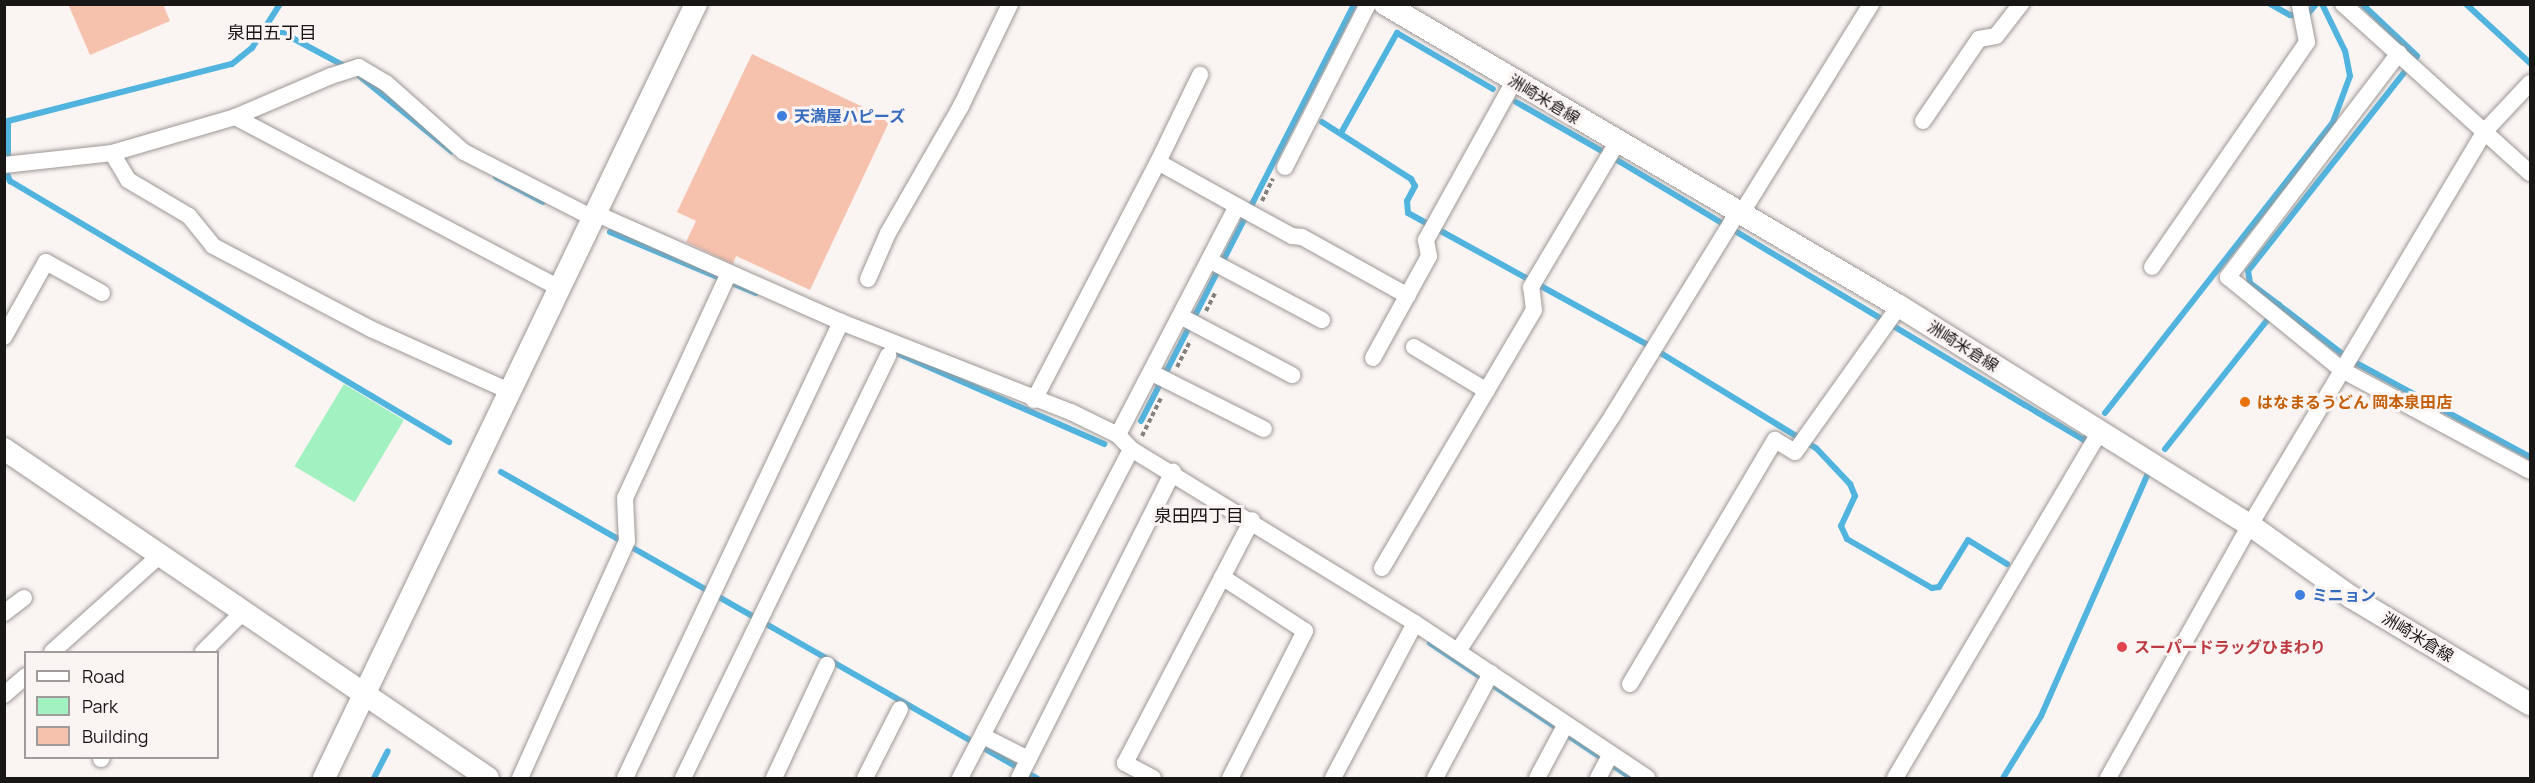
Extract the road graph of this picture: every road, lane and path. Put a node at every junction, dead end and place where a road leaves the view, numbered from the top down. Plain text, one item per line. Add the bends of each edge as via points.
1 (696, 4) edge
2 (1010, 4) edge
3 (1368, 4) edge
4 (1384, 4) edge
5 (1871, 4) edge
6 (2021, 4) edge
7 (2343, 4) edge
8 (2299, 10) edge
9 (2407, 60) junction
10 (1200, 75) dead end
11 (1514, 81) junction
12 (2530, 83) edge
13 (235, 117) junction
14 (1923, 121) dead end
15 (2485, 130) junction
16 (1617, 143) junction
17 (112, 153) junction
18 (1158, 162) junction
19 (4, 165) edge
20 (1285, 167) joint
21 (2530, 173) edge
22 (1246, 211) junction
23 (596, 217) junction
24 (1735, 219) junction
25 (1218, 266) junction
26 (2152, 267) dead end
27 (727, 278) junction
28 (868, 279) dead end
29 (561, 290) junction
30 (102, 293) dead end
31 (1407, 296) junction
32 (1892, 316) junction
33 (1322, 320) dead end
34 (1190, 321) junction
35 (839, 326) junction
36 (4, 337) edge
37 (1414, 347) dead end
38 (888, 355) dead end
39 (1373, 358) dead end
40 (2342, 370) junction
41 (1292, 375) dead end
42 (1162, 378) junction
43 (1487, 391) junction
44 (511, 392) junction
45 (1034, 399) junction
46 (1264, 429) dead end
47 (2100, 431) junction
48 (1118, 435) junction
49 (4, 449) edge
50 (1133, 449) junction
51 (2530, 471) edge
52 (1173, 472) junction
53 (1252, 520) junction
54 (2250, 525) junction
55 (159, 556) junction
56 (1382, 568) dead end
57 (1222, 577) junction
58 (24, 598) dead end
59 (4, 613) edge
60 (242, 613) junction
61 (1414, 623) junction
62 (53, 651) edge
63 (204, 651) edge
64 (1458, 651) junction
65 (827, 665) dead end
66 (24, 678) edge
67 (1487, 679) junction
68 (1630, 684) dead end
69 (4, 695) edge
70 (363, 696) junction
71 (2530, 704) edge
72 (900, 709) dead end
73 (1563, 730) junction
74 (979, 742) junction
75 (1605, 764) edge
76 (1023, 770) edge
77 (324, 778) edge
78 (488, 778) edge
79 (520, 778) edge
80 (625, 778) edge
81 (683, 778) edge
82 (774, 778) edge
83 (865, 778) edge
84 (960, 778) edge
85 (1154, 778) edge
86 (1230, 778) edge
87 (1333, 778) edge
88 (1435, 778) edge
89 (1536, 778) edge
90 (1647, 778) edge
91 (1895, 778) edge
92 (2108, 778) edge

1 - 23 street
2 - 28 street via 961,106 888,233
3 - 20 street
4 - 11 street, 洲崎米倉線
5 - 24 street
6 - 14 street via 1996,36 1979,39
7 - 9 street
8 - 26 street via 2307,42
9 - 15 street
9 - 40 street via 2228,277
10 - 18 street
11 - 16 street, 洲崎米倉線
11 - 31 street via 1426,240 1429,256
12 - 15 street
13 - 17 street
13 - 23 street via 331,75 359,67 386,83 464,152
13 - 29 street
15 - 21 street
15 - 40 street
16 - 24 street, 洲崎米倉線
16 - 43 street via 1533,284 1534,310
17 - 19 street
17 - 44 street via 128,180 189,216 213,246 371,329
18 - 22 street
18 - 45 street
20 - 22 path via 1278,170
22 - 25 street
22 - 31 street via 1292,236 1302,237
23 - 27 street
23 - 29 street
24 - 32 street, 洲崎米倉線
24 - 64 street
25 - 33 street
25 - 34 street
25 - 34 path
27 - 35 street
27 - 79 street via 625,498 627,541
29 - 44 street
30 - 36 street via 46,262
31 - 39 street
32 - 47 street, 洲崎米倉線
32 - 68 street via 1795,452 1775,440
34 - 41 street
34 - 42 street
34 - 42 path
35 - 45 street
35 - 80 street
37 - 43 street
38 - 81 street
40 - 51 street
40 - 54 street
42 - 46 street
42 - 48 street
42 - 50 path
43 - 56 street
44 - 70 street
45 - 48 street
47 - 54 street, 洲崎米倉線
47 - 91 street
48 - 50 street
49 - 55 street
50 - 52 street
50 - 74 street
52 - 53 street
52 - 76 street
53 - 57 street
53 - 61 street
54 - 71 street, 洲崎米倉線 via 2351,597
54 - 92 street
55 - 60 street
55 - 62 street
57 - 85 street via 1125,763
57 - 86 street via 1305,632
58 - 59 street
60 - 63 street
60 - 70 street
61 - 64 street
61 - 87 street
64 - 67 street
65 - 82 street
66 - 69 street
67 - 73 street
67 - 88 street
70 - 77 street
70 - 78 street
72 - 83 street
73 - 75 street
73 - 89 street
74 - 76 street
74 - 84 street
75 - 90 street

